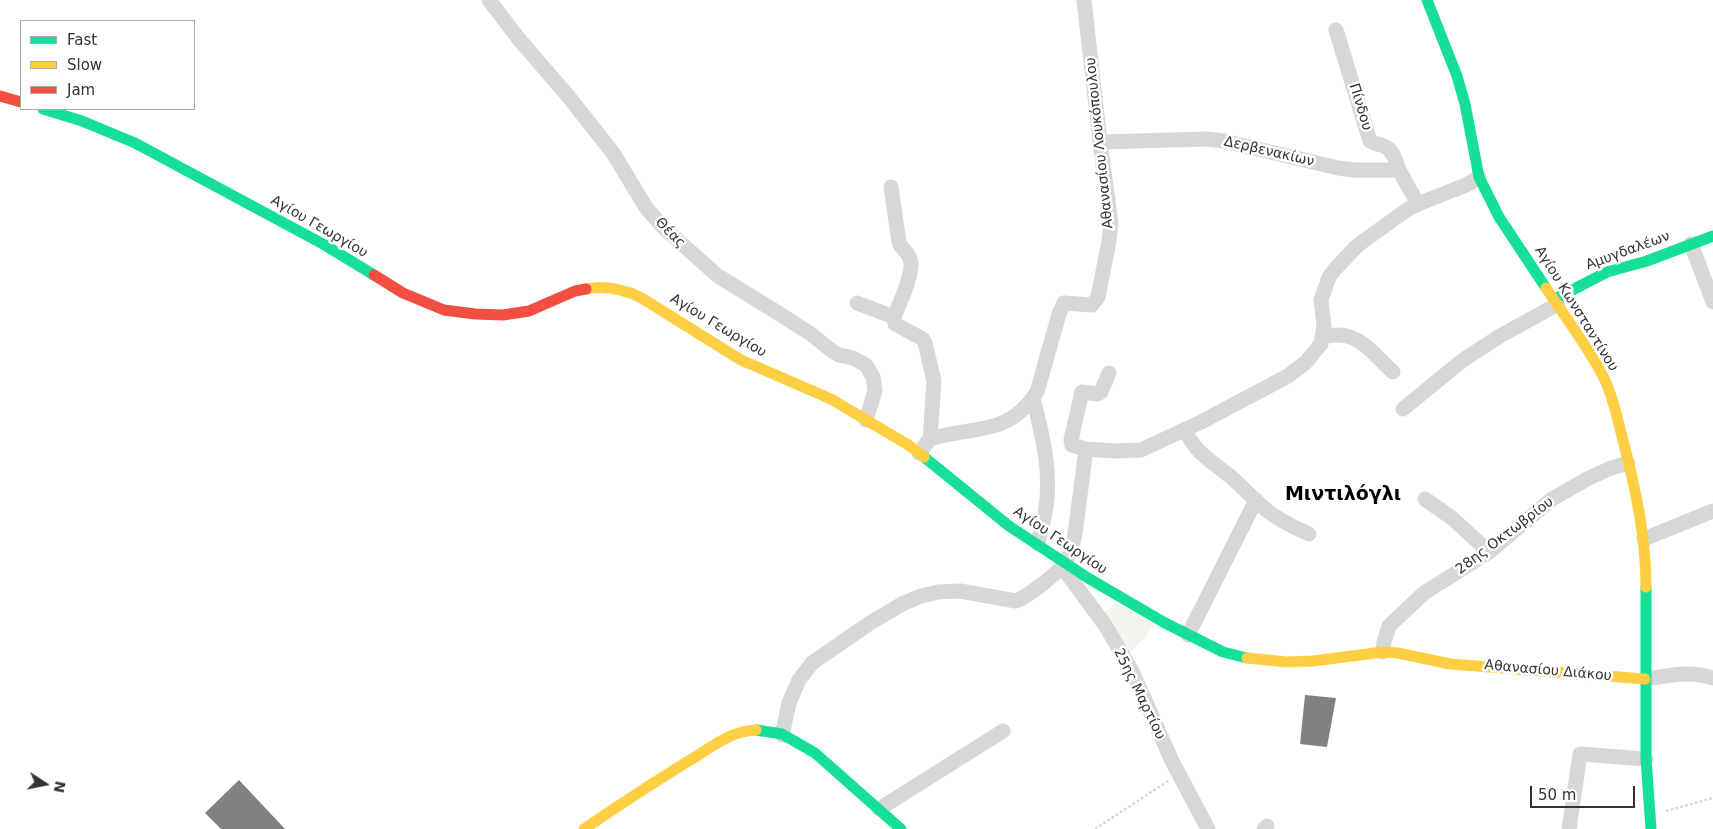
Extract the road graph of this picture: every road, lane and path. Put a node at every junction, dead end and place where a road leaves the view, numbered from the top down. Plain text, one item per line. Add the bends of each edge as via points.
1 (489, 0) edge
2 (1084, 0) edge
3 (1427, 0) edge
4 (1336, 30) dead end
5 (0, 96) edge
6 (20, 102) edge
7 (46, 110) edge
8 (1100, 142) junction
9 (1400, 170) junction
10 (1479, 177) junction
11 (891, 186) dead end
12 (1418, 204) junction
13 (1713, 236) edge
14 (1691, 244) junction
15 (1556, 302) junction
16 (1713, 302) edge
17 (857, 303) dead end
18 (894, 317) junction
19 (1323, 335) junction
20 (1393, 372) dead end
21 (1109, 373) dead end
22 (1033, 398) junction
23 (1403, 409) dead end
24 (866, 420) junction
25 (1185, 430) junction
26 (930, 439) junction
27 (1086, 449) junction
28 (919, 453) junction
29 (1628, 463) junction
30 (1425, 499) dead end
31 (1256, 500) junction
32 (1713, 511) edge
33 (1309, 534) dead end
34 (1644, 539) junction
35 (1038, 544) junction
36 (1489, 552) junction
37 (1065, 563) junction
38 (1188, 635) junction
39 (1383, 652) junction
40 (1713, 678) edge
41 (1645, 679) junction
42 (1003, 730) dead end
43 (782, 734) junction
44 (1646, 759) junction
45 (1178, 775) junction
46 (1713, 798) edge
47 (879, 809) junction
48 (1649, 816) junction
49 (584, 829) edge
50 (901, 829) edge
51 (1095, 829) edge
52 (1208, 829) edge
53 (1569, 829) edge
54 (1650, 829) edge

1 - 24 street, Θέας via 613,153 647,209 665,229 718,276 794,323 832,351 866,365 873,377 875,391
2 - 8 street, Αθανασίου Λουκόπουλου
3 - 10 street, Αγίου Κωνσταντίνου via 1466,104
4 - 9 street, Πίνδου via 1370,140 1386,147
5 - 6 street
7 - 24 street, Αγίου Γεωργίου via 135,143 424,303 444,310 502,315 529,311 591,287 626,291 676,318 740,360 831,399
8 - 9 street, Δερβενακίων via 1207,139 1338,168
8 - 22 street, Αθανασίου Λουκόπουλου via 1110,230 1098,297 1092,305 1064,303 1041,384
9 - 12 street
10 - 12 street via 1447,194
10 - 15 street, Αγίου Κωνσταντίνου via 1499,217
11 - 18 street via 900,246 911,259 911,269
12 - 19 street via 1358,245 1328,277 1322,300
13 - 14 street, Αμυγδαλέων
14 - 15 street, Αμυγδαλέων via 1606,272
14 - 16 street
15 - 23 street via 1463,360
15 - 29 street, Αγίου Κωνσταντίνου via 1605,381
17 - 18 street
18 - 26 street via 895,324 925,343 934,381
19 - 20 street via 1352,338
19 - 25 street via 1321,344 1306,362 1288,376
21 - 27 street via 1101,392 1082,392 1070,440 1072,445
22 - 26 street via 1013,416 995,426
22 - 35 street via 1042,432 1048,488
24 - 28 street, Αγίου Γεωργίου
25 - 27 street via 1141,450
25 - 31 street via 1199,452
26 - 28 street
27 - 37 street via 1074,540
28 - 35 street, Αγίου Γεωργίου via 1001,520
29 - 34 street, Αγίου Κωνσταντίνου
29 - 36 street, 28ης Οκτωβρίου via 1589,478 1552,499
30 - 36 street via 1452,518
31 - 33 street via 1284,522
31 - 38 street
32 - 34 street
34 - 41 street, Αγίου Κωνσταντίνου via 1647,574
35 - 37 street, Αγίου Γεωργίου
36 - 39 street, 28ης Οκτωβρίου via 1424,593 1389,626
37 - 38 street, Αγίου Γεωργίου
37 - 43 street via 1016,601 960,590 921,596 894,608 812,663 792,695
37 - 45 street, 25ης Μαρτίου via 1066,572 1105,625 1132,671
38 - 39 street, Αγίου Γεωργίου via 1223,652 1260,661 1313,661
39 - 41 street, Αθανασίου Διάκου via 1450,664
40 - 41 street, Αθανασίου Διάκου via 1688,672
41 - 44 street, Αγίου Κωνσταντίνου
42 - 47 street
43 - 47 street via 815,753
43 - 49 street via 756,730 731,735
44 - 48 street, Αγίου Κωνσταντίνου
44 - 53 street via 1580,754
45 - 51 path
45 - 52 street, 25ης Μαρτίου
46 - 48 path
47 - 50 street
48 - 54 street, Αγίου Κωνσταντίνου

